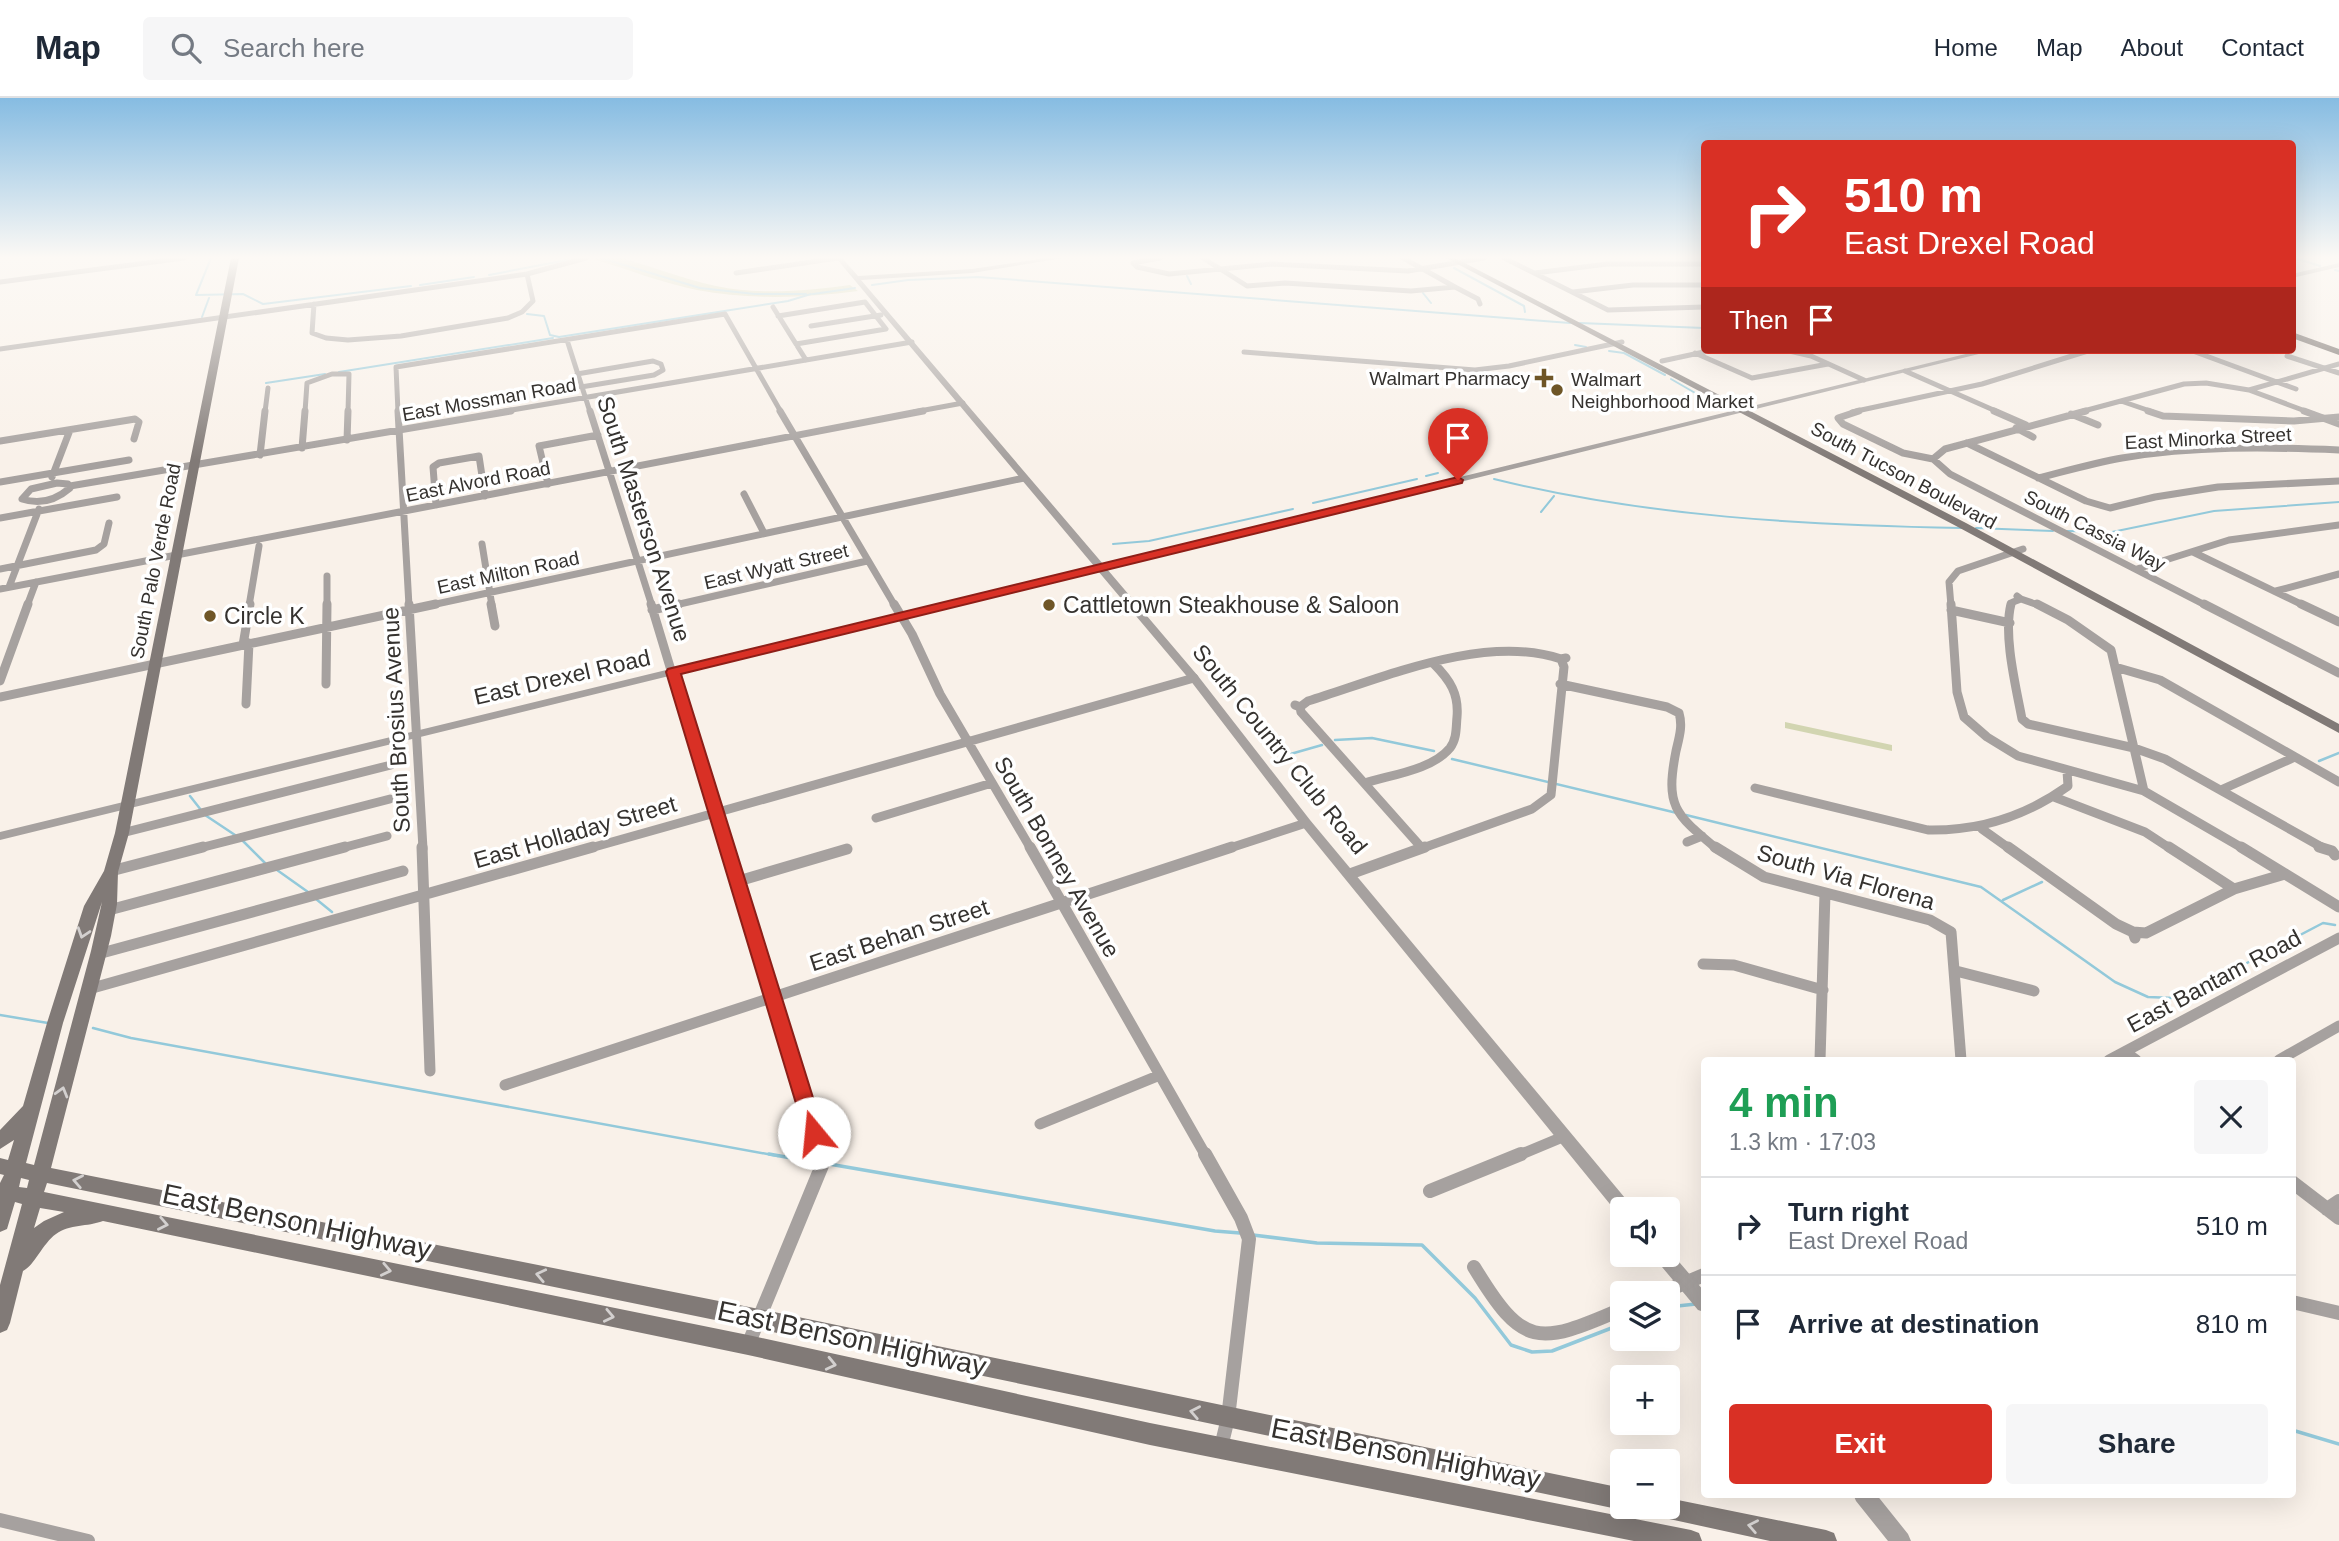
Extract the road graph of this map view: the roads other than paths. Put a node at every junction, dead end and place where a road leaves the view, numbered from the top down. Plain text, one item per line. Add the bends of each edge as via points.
1 (166, 325) edge
2 (223, 325) edge
3 (313, 325) edge
4 (462, 325) edge
5 (656, 325) edge
6 (731, 325) edge
7 (784, 325) edge
8 (815, 325) edge
9 (883, 325) edge
10 (898, 325) edge
11 (1584, 325) edge
12 (811, 326) dead end
13 (2296, 336) edge
14 (567, 340) junction
15 (912, 342) junction
16 (796, 344) junction
17 (1620, 344) junction
18 (0, 349) edge
19 (1244, 352) dead end
20 (1701, 352) edge
21 (2339, 352) edge
22 (1695, 353) junction
23 (1802, 354) edge
24 (1974, 354) edge
25 (2077, 354) edge
26 (2201, 354) edge
27 (2287, 356) dead end
28 (806, 360) junction
29 (1661, 361) junction
30 (1828, 364) junction
31 (2339, 364) edge
32 (2325, 368) junction
33 (756, 369) junction
34 (1905, 370) junction
35 (2339, 373) edge
36 (577, 374) junction
37 (1864, 380) junction
38 (2276, 382) junction
39 (581, 387) junction
40 (268, 388) dead end
41 (2296, 388) dead end
42 (2249, 390) junction
43 (1951, 391) junction
44 (584, 399) junction
45 (2120, 401) junction
46 (962, 402) junction
47 (1748, 409) junction
48 (2232, 412) dead end
49 (2071, 414) junction
50 (2339, 417) edge
51 (2242, 419) junction
52 (2328, 420) junction
53 (2339, 424) edge
54 (2027, 425) junction
55 (2098, 425) dead end
56 (2016, 428) junction
57 (70, 430) junction
58 (400, 431) junction
59 (598, 435) junction
60 (794, 435) junction
61 (2033, 437) dead end
62 (134, 439) dead end
63 (347, 440) junction
64 (0, 441) edge
65 (1967, 443) junction
66 (302, 448) junction
67 (2339, 450) edge
68 (260, 455) junction
69 (1933, 459) junction
70 (129, 460) dead end
71 (195, 466) junction
72 (609, 472) junction
73 (53, 473) junction
74 (1024, 478) junction
75 (2038, 478) junction
76 (2339, 481) edge
77 (0, 482) edge
78 (49, 484) junction
79 (548, 484) junction
80 (69, 488) junction
81 (744, 494) dead end
82 (485, 496) junction
83 (117, 497) dead end
84 (42, 501) junction
85 (436, 505) junction
86 (404, 511) junction
87 (38, 512) junction
88 (841, 517) junction
89 (0, 518) edge
90 (109, 523) dead end
91 (2339, 525) edge
92 (1977, 529) junction
93 (764, 533) junction
94 (482, 544) dead end
95 (259, 546) dead end
96 (2018, 551) junction
97 (2193, 552) junction
98 (175, 555) junction
99 (637, 560) junction
100 (867, 561) junction
101 (17, 566) junction
102 (1101, 567) junction
103 (0, 569) edge
104 (2137, 569) junction
105 (2339, 574) edge
106 (327, 576) dead end
107 (37, 582) junction
108 (9, 587) junction
109 (0, 589) edge
110 (2276, 591) junction
111 (489, 593) junction
112 (410, 610) junction
113 (652, 610) junction
114 (1951, 610) junction
115 (900, 616) junction
116 (2339, 622) edge
117 (2010, 623) junction
118 (495, 626) dead end
119 (326, 627) junction
120 (246, 644) junction
121 (156, 663) junction
122 (1434, 664) junction
123 (2115, 667) junction
124 (673, 672) junction
125 (2339, 673) edge
126 (1194, 678) junction
127 (0, 681) edge
128 (326, 684) dead end
129 (1560, 684) junction
130 (0, 697) edge
131 (246, 704) dead end
132 (2339, 719) edge
133 (2339, 729) edge
134 (416, 733) junction
135 (969, 741) junction
136 (2134, 748) junction
137 (2295, 757) junction
138 (391, 765) dead end
139 (2067, 771) junction
140 (2339, 782) edge
141 (992, 783) junction
142 (1365, 783) junction
143 (1755, 788) dead end
144 (2222, 789) junction
145 (2144, 791) junction
146 (2054, 797) junction
147 (390, 799) dead end
148 (127, 805) junction
149 (714, 813) junction
150 (876, 818) dead end
151 (1306, 823) junction
152 (1982, 829) junction
153 (122, 833) junction
154 (0, 836) edge
155 (387, 836) dead end
156 (1702, 836) junction
157 (1687, 842) dead end
158 (1421, 847) junction
159 (847, 849) dead end
160 (2335, 852) edge
161 (111, 871) junction
162 (403, 871) dead end
163 (1350, 874) junction
164 (2285, 874) junction
165 (735, 882) junction
166 (2234, 889) junction
167 (1825, 893) junction
168 (425, 894) junction
169 (1063, 903) junction
170 (2339, 907) edge
171 (109, 910) junction
172 (2339, 938) edge
173 (99, 954) junction
174 (1703, 964) dead end
175 (1956, 971) junction
176 (89, 989) junction
177 (1822, 990) junction
178 (2034, 991) dead end
179 (772, 999) junction
180 (2339, 1026) edge
181 (2125, 1052) junction
182 (1820, 1057) edge
183 (1961, 1057) edge
184 (2115, 1057) edge
185 (2132, 1057) edge
186 (2284, 1057) edge
187 (430, 1071) dead end
188 (1160, 1075) junction
189 (505, 1085) dead end
190 (33, 1106) junction
191 (1040, 1125) dead end
192 (1565, 1136) junction
193 (0, 1141) edge
194 (8, 1168) edge
195 (40, 1173) junction
196 (2296, 1185) edge
197 (1430, 1191) dead end
198 (4, 1192) edge
199 (1615, 1197) edge
200 (31, 1198) junction
201 (2339, 1201) edge
202 (2327, 1209) junction
203 (112, 1214) junction
204 (2339, 1218) edge
205 (0, 1223) edge
206 (434, 1253) junction
207 (1474, 1267) dead end
208 (1673, 1267) edge
209 (420, 1277) junction
210 (1701, 1277) edge
211 (10, 1282) junction
212 (1688, 1284) junction
213 (1680, 1287) edge
214 (1701, 1300) edge
215 (2296, 1303) edge
216 (2339, 1313) edge
217 (1610, 1314) edge
218 (759, 1319) junction
219 (0, 1323) edge
220 (748, 1345) junction
221 (1228, 1418) junction
222 (1221, 1447) junction
223 (1610, 1497) edge
224 (1866, 1498) edge
225 (1680, 1511) edge
226 (0, 1520) edge
227 (88, 1541) edge
228 (1691, 1541) edge
229 (1826, 1541) edge
230 (1901, 1541) edge

1 - 18 street
2 - 71 main road, South Palo Verde Road
3 - 4 street via 312,333 336,342
5 - 14 street, South Bonney Avenue
6 - 33 street, South Bonney Avenue
7 - 16 street
8 - 12 street
9 - 16 street via 886,329
10 - 15 street, South Country Club Road
11 - 17 main road, South Tucson Boulevard
13 - 21 main road
14 - 36 street, South Masterson Avenue
14 - 58 street, South Brosius Avenue via 396,367
15 - 28 street, East Mossman Road
15 - 46 street, South Country Club Road
16 - 28 street
17 - 19 street via 1460,370
17 - 29 main road, South Tucson Boulevard
17 - 47 main road, South Tucson Boulevard
20 - 22 street
22 - 29 street
22 - 30 street via 1752,379
23 - 30 street
24 - 34 street, East Drexel Road
25 - 43 street
26 - 38 street
27 - 32 street
28 - 33 street, East Mossman Road
29 - 47 main road, South Tucson Boulevard
30 - 37 street
31 - 32 street
32 - 35 street
32 - 38 street
33 - 44 street, East Mossman Road
33 - 60 street, South Bonney Avenue
34 - 37 street, East Drexel Road
34 - 43 street
36 - 39 street, South Masterson Avenue
36 - 39 street via 653,361 663,370
37 - 47 street, East Drexel Road
38 - 41 street
38 - 42 street
39 - 44 street, South Masterson Avenue
40 - 68 street
42 - 45 street via 2194,383
42 - 52 street
43 - 54 street
43 - 69 street, South Cassia Way via 1836,419 1903,453
44 - 58 street, East Mossman Road
44 - 59 street, South Masterson Avenue
45 - 49 street
45 - 51 street via 2160,416
46 - 60 street, East Alvord Road
46 - 74 street, South Country Club Road
47 - 92 main road, South Tucson Boulevard
47 - 92 main road, South Tucson Boulevard
47 - 102 street, East Drexel Road
48 - 51 street
49 - 54 street
49 - 55 street
50 - 52 street
51 - 52 street
52 - 53 street
54 - 56 street
56 - 61 street
56 - 65 street
57 - 62 street via 137,420
57 - 64 street
57 - 73 street
58 - 63 street, East Mossman Road
58 - 86 street, South Brosius Avenue
59 - 72 street, South Masterson Avenue
59 - 79 street via 539,446
60 - 72 street, East Alvord Road
60 - 88 street, South Bonney Avenue
63 - 66 street, East Mossman Road
63 - 66 street via 349,374 332,374 307,383
65 - 69 street via 1945,449
65 - 75 street
66 - 68 street, East Mossman Road
67 - 75 street, East Minorka Street via 2165,454 2122,458
68 - 71 street, East Mossman Road
69 - 104 street, South Cassia Way via 1950,474
70 - 73 street
71 - 80 street, East Mossman Road
71 - 98 main road, South Palo Verde Road
72 - 79 street, East Alvord Road
72 - 99 street, South Masterson Avenue
73 - 77 street
73 - 78 street
74 - 88 street, East Milton Road
74 - 102 street, South Country Club Road
75 - 76 street via 2102,508 2231,485
78 - 80 street via 63,483
78 - 84 street via 22,497 29,502
79 - 82 street, East Alvord Road
80 - 84 street
81 - 93 street
82 - 85 street, East Alvord Road
82 - 85 street via 479,456 439,463 433,467
83 - 87 street
84 - 87 street
85 - 86 street, East Alvord Road
86 - 98 street, East Alvord Road
86 - 112 street, South Brosius Avenue
87 - 89 street
87 - 101 street
88 - 93 street, East Milton Road
88 - 100 street, South Bonney Avenue
90 - 101 street via 102,549
91 - 97 street via 2263,533
92 - 96 main road, South Tucson Boulevard
92 - 96 main road, South Tucson Boulevard
93 - 99 street, East Milton Road
94 - 111 street
95 - 120 street
96 - 114 street via 1958,571 1949,582
96 - 132 main road, South Tucson Boulevard
96 - 133 main road, South Tucson Boulevard
97 - 104 street
97 - 110 street
98 - 107 street, East Alvord Road
98 - 121 main road, South Palo Verde Road
99 - 111 street, East Milton Road
99 - 113 street, South Masterson Avenue
100 - 113 street, East Wyatt Street
100 - 115 street, South Bonney Avenue
101 - 103 street
101 - 108 street
102 - 115 street, East Drexel Road
102 - 126 street, South Country Club Road
104 - 125 street, South Cassia Way
105 - 110 street
106 - 119 street
107 - 108 street, East Alvord Road
107 - 127 street
108 - 109 street, East Alvord Road
110 - 116 street
111 - 112 street, East Milton Road
111 - 118 street
112 - 119 street, East Milton Road
112 - 134 street, South Brosius Avenue
113 - 124 street, South Masterson Avenue
114 - 117 street
114 - 139 street via 1957,692 1964,717 2018,757
115 - 124 street, East Drexel Road
115 - 135 street, South Bonney Avenue
117 - 123 street via 2011,603 2019,598 2040,606 2111,650
117 - 136 street via 2022,719
119 - 120 street, East Milton Road
119 - 128 street
120 - 121 street, East Milton Road
120 - 131 street
121 - 130 street, East Milton Road
121 - 148 main road, South Palo Verde Road
122 - 129 street via 1506,650 1548,654 1563,658
122 - 142 street via 1457,695 1450,748 1433,760
122 - 142 street via 1298,706
123 - 136 street
123 - 137 street via 2161,680
124 - 134 street, East Drexel Road
124 - 149 street, South Masterson Avenue
126 - 135 street, East Holladay Street
126 - 151 street, South Country Club Road
129 - 156 street, South Via Florena via 1681,712 1671,797 1680,814
129 - 158 street via 1550,795 1532,809
134 - 148 street, East Drexel Road
134 - 168 street, South Brosius Avenue
135 - 141 street, South Bonney Avenue
135 - 149 street, East Holladay Street
136 - 144 street via 2165,758
136 - 145 street
137 - 140 street
137 - 144 street
138 - 153 street
139 - 145 street
139 - 146 street via 2068,786
141 - 150 street
141 - 169 street, South Bonney Avenue
142 - 158 street
143 - 152 street via 1928,831
144 - 160 street
145 - 164 street
146 - 152 street
146 - 166 street via 2144,832
147 - 161 street
148 - 153 main road, South Palo Verde Road
148 - 154 street, East Drexel Road
149 - 165 street, South Masterson Avenue
149 - 168 street, East Holladay Street
151 - 163 street, South Country Club Road
151 - 169 street, East Behan Street
152 - 166 street via 2134,935
153 - 161 main road, South Palo Verde Road
155 - 171 street
156 - 157 street
156 - 167 street, South Via Florena via 1752,872
158 - 163 street
159 - 165 street
161 - 171 main road, South Palo Verde Road
161 -> 190 main road, South Palo Verde Road via 92,906
162 - 173 street
163 - 192 street, South Country Club Road
164 - 166 street
164 - 170 street
165 - 179 street, South Masterson Avenue
167 - 175 street, South Via Florena via 1950,926
167 - 177 street
168 - 176 street, East Holladay Street
168 - 187 street, South Brosius Avenue
169 - 179 street, East Behan Street
169 - 188 street, South Bonney Avenue
171 - 173 main road, South Palo Verde Road
172 - 181 street, East Bantam Road
173 - 176 main road, South Palo Verde Road
174 - 177 street via 1734,965
175 - 178 street
175 - 183 street
195 -> 176 main road, South Palo Verde Road
177 - 182 street
179 - 189 street, East Behan Street
179 - 218 street, South Masterson Avenue via 823,1163
180 - 186 street
181 - 184 street, East Bantam Road
181 - 185 street
188 - 191 street
188 - 221 street, South Bonney Avenue via 1249,1239
190 - 193 main road
190 - 194 main road, South Palo Verde Road
192 - 197 street
192 - 199 street, South Country Club Road
194 - 195 main road, East Benson Highway
194 - 198 main road, South Palo Verde Road
195 - 200 main road, South Palo Verde Road
206 -> 195 main road, East Benson Highway
196 - 202 street
198 - 200 main road, East Benson Highway
198 - 205 main road, South Palo Verde Road
200 - 203 main road, East Benson Highway
200 - 211 main road, South Palo Verde Road
201 - 202 street
202 - 204 street
203 -> 209 main road, East Benson Highway
203 - 211 main road via 82,1216 51,1226 33,1240
206 - 209 main road
218 -> 206 main road, East Benson Highway
207 - 217 street via 1505,1315 1539,1334 1570,1331
208 - 212 street
209 -> 220 main road, East Benson Highway
210 - 212 street
211 - 219 main road, South Palo Verde Road
212 - 213 street
212 - 214 street
215 - 216 street
218 - 220 street, South Masterson Avenue
221 -> 218 main road, East Benson Highway
220 -> 222 main road, East Benson Highway
221 - 222 street, South Bonney Avenue
221 - 223 main road, East Benson Highway
222 - 228 main road, East Benson Highway
224 - 230 street
229 -> 225 main road
226 - 227 street

